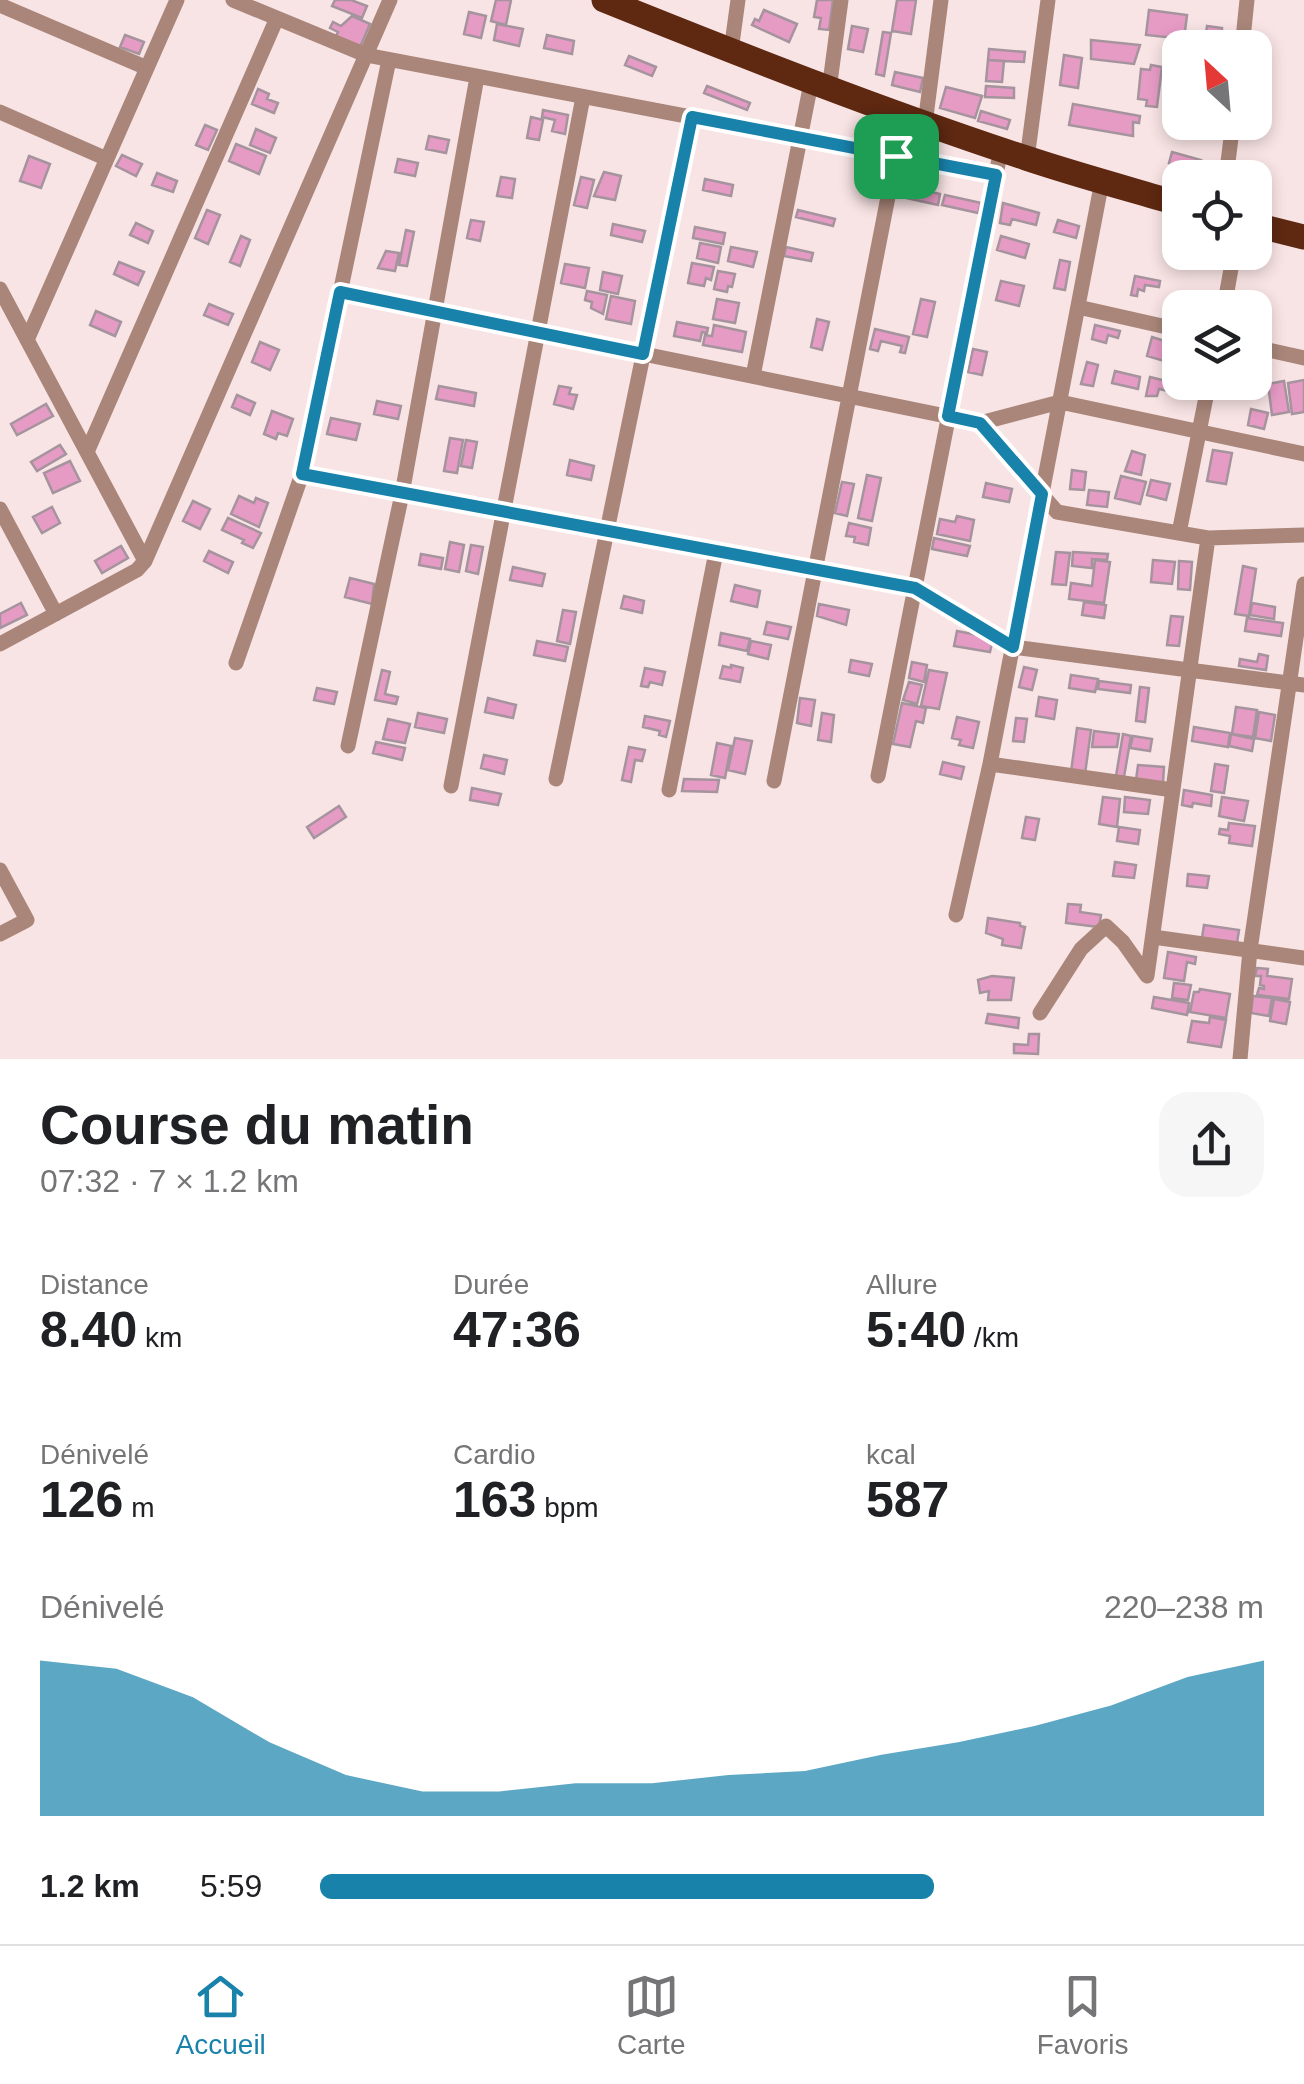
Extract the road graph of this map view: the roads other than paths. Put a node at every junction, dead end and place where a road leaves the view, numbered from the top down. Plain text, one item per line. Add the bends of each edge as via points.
1 (177, 0) edge
2 (233, 0) edge
3 (390, 0) edge
4 (604, 0) edge
5 (738, 0) edge
6 (841, 0) edge
7 (942, 0) edge
8 (1048, 0) edge
9 (1248, 0) edge
10 (0, 5) edge
11 (277, 18) junction
12 (1244, 30) edge
13 (731, 51) junction
14 (366, 56) junction
15 (389, 60) junction
16 (147, 68) junction
17 (477, 77) junction
18 (820, 86) junction
19 (583, 97) junction
20 (0, 112) edge
21 (692, 117) junction
22 (925, 124) junction
23 (800, 138) junction
24 (896, 156) junction
25 (107, 159) junction
26 (1027, 159) junction
27 (998, 162) junction
28 (1102, 181) junction
29 (1162, 199) edge
30 (1272, 229) edge
31 (1304, 237) edge
32 (0, 289) edge
33 (340, 292) junction
34 (1078, 307) junction
35 (435, 311) junction
36 (1162, 326) edge
37 (538, 332) junction
38 (28, 340) junction
39 (1272, 351) edge
40 (643, 354) junction
41 (1304, 358) edge
42 (753, 376) junction
43 (849, 396) junction
44 (1205, 400) edge
45 (1060, 402) junction
46 (948, 416) junction
47 (980, 423) junction
48 (1199, 432) junction
49 (87, 452) junction
50 (1304, 454) edge
51 (302, 474) junction
52 (402, 494) junction
53 (1042, 494) junction
54 (0, 510) edge
55 (504, 512) junction
56 (606, 532) junction
57 (1179, 533) junction
58 (1304, 535) edge
59 (1208, 538) junction
60 (716, 552) junction
61 (145, 560) junction
62 (815, 570) junction
63 (1304, 584) edge
64 (915, 588) junction
65 (56, 614) junction
66 (0, 644) edge
67 (1013, 647) junction
68 (236, 663) dead end
69 (1190, 670) junction
70 (1297, 684) edge
71 (348, 746) dead end
72 (990, 764) junction
73 (878, 776) dead end
74 (556, 779) dead end
75 (774, 782) dead end
76 (451, 786) dead end
77 (669, 790) dead end
78 (1173, 790) junction
79 (0, 870) edge
80 (956, 915) dead end
81 (0, 934) edge
82 (1153, 937) junction
83 (1250, 950) junction
84 (1304, 958) edge
85 (1040, 1012) dead end
86 (1240, 1059) edge

1 - 16 street
2 - 11 street
3 - 14 street
4 - 13 highway
5 - 13 street
6 - 18 street
7 - 22 street
8 - 26 street
9 - 12 street
10 - 16 street
11 - 14 street
11 - 49 street
13 - 18 highway
14 - 15 street
14 - 61 street
15 - 17 street
15 - 33 street
16 - 25 street
17 - 19 street
17 - 35 street
18 - 22 highway
18 - 23 street
19 - 21 street
19 - 37 street
20 - 25 street
21 - 23 street
21 - 40 street
22 - 27 highway
23 - 24 street
23 - 42 street
24 - 27 street
24 - 43 street
25 - 38 street
26 - 27 highway
26 - 28 highway
27 - 46 street
28 - 29 highway
28 - 34 street
30 - 31 highway
32 - 38 street
33 - 35 street
33 - 51 street
34 - 36 street
34 - 45 street
35 - 37 street
35 - 52 street
37 - 40 street
37 - 55 street
38 - 49 street
39 - 41 street
40 - 42 street
40 - 56 street
42 - 43 street
43 - 46 street
43 - 62 street
44 - 48 street
45 - 47 street
45 - 48 street
45 - 53 street
46 - 47 street
46 - 64 street
47 - 53 street
48 - 50 street
48 - 57 street
49 - 61 street
51 - 52 street
51 - 68 street
52 - 55 street
52 - 71 street
53 - 57 street via 1057,512
53 - 67 street
54 - 65 street
55 - 56 street
55 - 76 street
56 - 60 street
56 - 74 street
57 - 59 street
58 - 59 street
59 - 69 street
60 - 62 street
60 - 77 street
61 - 65 street
62 - 64 street
62 - 75 street
63 - 70 street
64 - 67 street
64 - 73 street
65 - 66 street
67 - 69 street
67 - 72 street
69 - 70 street
69 - 78 street
70 - 83 street
72 - 78 street
72 - 80 street
78 - 82 street
79 - 81 street via 27,920
82 - 83 street
82 - 85 street via 1147,976 1106,926 1082,949
83 - 84 street
83 - 86 street

